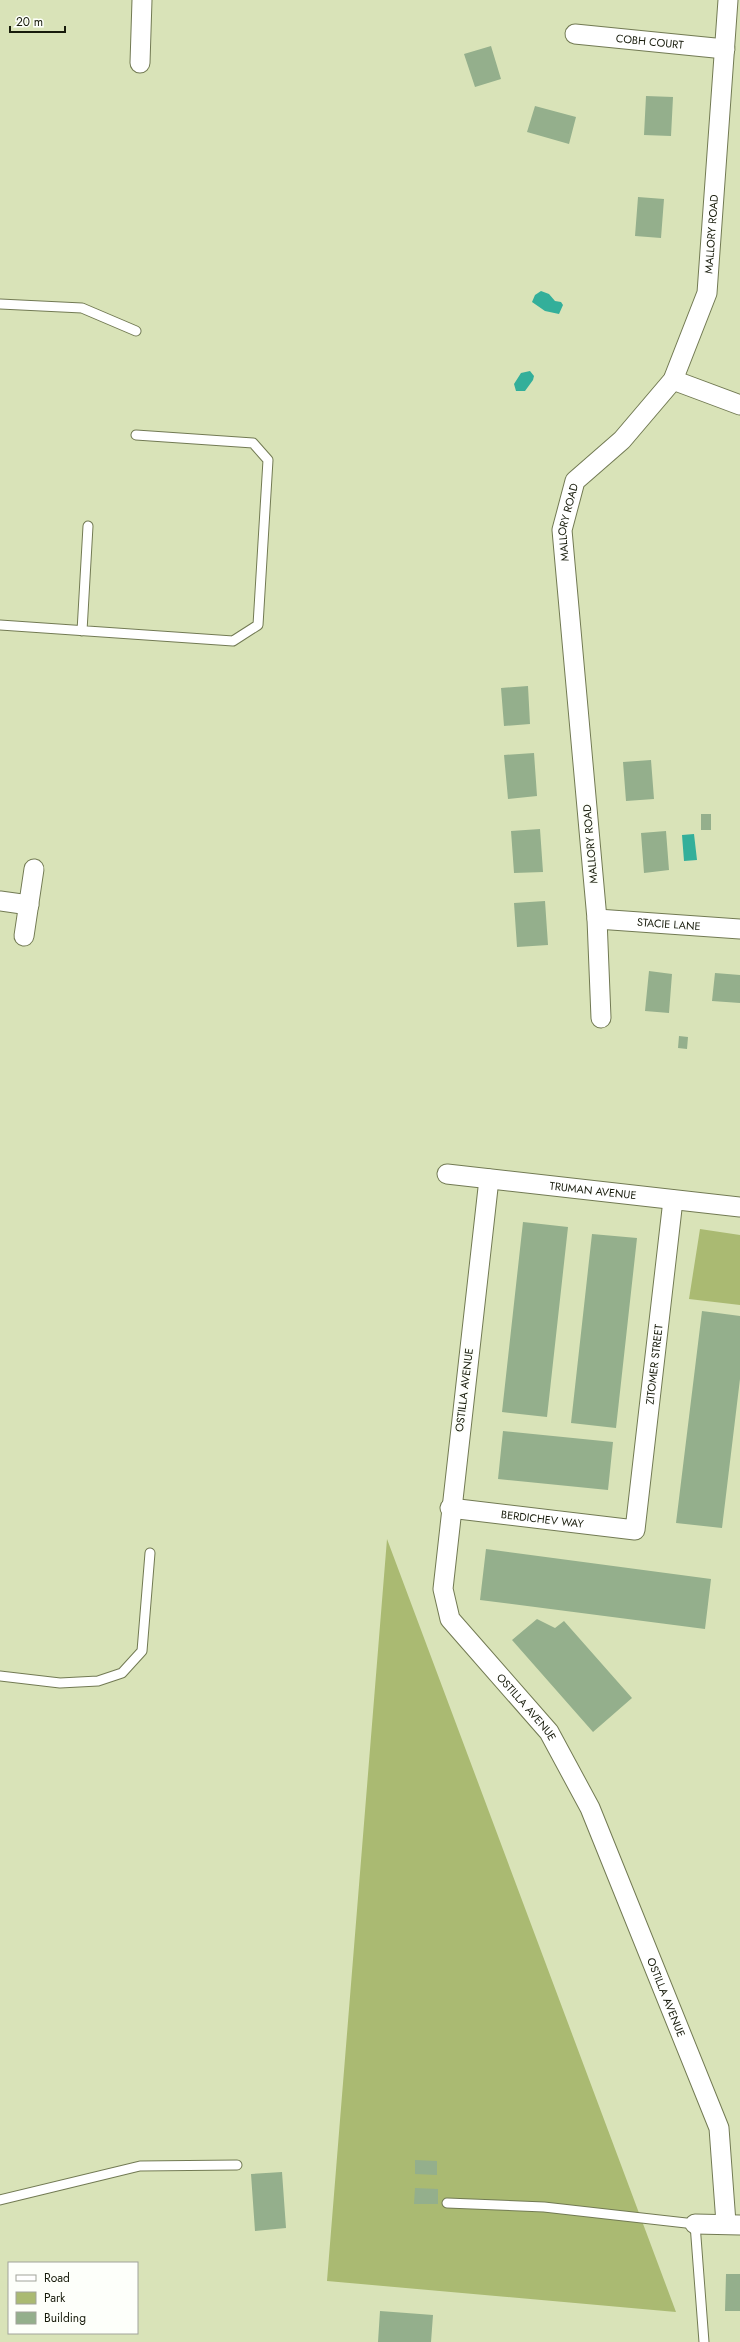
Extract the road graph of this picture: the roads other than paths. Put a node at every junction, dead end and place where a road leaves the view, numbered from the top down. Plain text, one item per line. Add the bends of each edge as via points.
1 (142, 0) edge
2 (728, 0) edge
3 (575, 34) dead end
4 (725, 49) junction
5 (140, 62) dead end
6 (0, 304) edge
7 (136, 330) dead end
8 (673, 380) junction
9 (740, 405) edge
10 (136, 435) dead end
11 (88, 526) dead end
12 (0, 625) edge
13 (82, 631) junction
14 (34, 869) dead end
15 (0, 901) edge
16 (29, 905) junction
17 (597, 919) junction
18 (740, 929) edge
19 (24, 936) dead end
20 (601, 1018) dead end
21 (447, 1174) dead end
22 (489, 1179) junction
23 (673, 1200) junction
24 (740, 1207) edge
25 (450, 1508) junction
26 (635, 1530) joint
27 (150, 1553) dead end
28 (0, 1676) edge
29 (237, 2165) dead end
30 (0, 2200) edge
31 (447, 2203) dead end
32 (695, 2224) junction
33 (733, 2224) edge
34 (704, 2342) edge

1 - 5 street
2 - 4 street, MALLORY ROAD
3 - 4 street, COBH COURT
4 - 8 street, MALLORY ROAD via 707,293
6 - 7 lane via 82,308
8 - 9 street
8 - 17 street, MALLORY ROAD via 622,440 575,481 562,530
10 - 13 lane via 253,443 268,460 258,625 233,641
11 - 13 lane
12 - 13 lane
14 - 16 street
15 - 16 street
16 - 19 street
17 - 18 street, STACIE LANE
17 - 20 street, MALLORY ROAD
21 - 22 street, TRUMAN AVENUE
22 - 23 street, TRUMAN AVENUE
22 - 25 street, OSTILLA AVENUE
23 - 24 street, TRUMAN AVENUE
23 - 26 street, ZITOMER STREET
25 - 26 street, BERDICHEV WAY
25 - 33 street, OSTILLA AVENUE via 443,1589 450,1619 549,1732 590,1808 719,2128
27 - 28 lane via 142,1652 122,1673 98,1681 60,1683
29 - 30 lane via 140,2166
31 - 32 lane via 544,2207
32 - 33 street
32 - 34 lane

